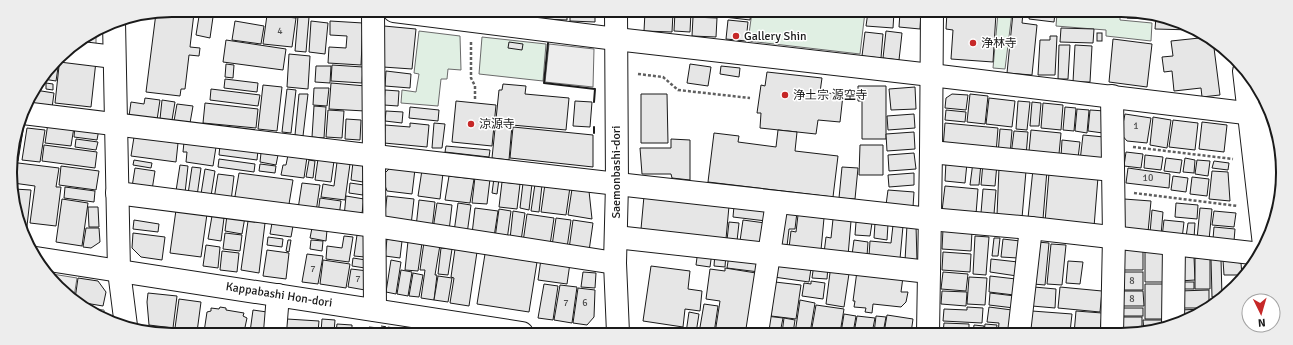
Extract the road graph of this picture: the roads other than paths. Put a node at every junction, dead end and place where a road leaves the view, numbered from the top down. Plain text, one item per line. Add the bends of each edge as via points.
1 (373, 17) edge
2 (445, 17) edge
3 (616, 17) edge
4 (932, 17) edge
5 (114, 29) edge
6 (616, 39) junction
7 (74, 52) edge
8 (114, 57) junction
9 (931, 75) junction
10 (1251, 88) edge
11 (1112, 96) junction
12 (29, 114) edge
13 (1263, 116) edge
14 (116, 124) junction
15 (931, 152) junction
16 (374, 156) junction
17 (1113, 180) junction
18 (617, 184) junction
19 (1276, 184) edge
20 (117, 193) junction
21 (776, 202) junction
22 (930, 219) junction
23 (375, 226) junction
24 (1031, 228) junction
25 (1264, 232) edge
26 (616, 237) junction
27 (1114, 237) junction
28 (1174, 245) junction
29 (1253, 253) edge
30 (769, 254) junction
31 (43, 259) edge
32 (615, 263) junction
33 (119, 271) junction
34 (929, 272) junction
35 (278, 295) junction
36 (375, 310) junction
37 (1173, 319) edge
38 (125, 321) edge
39 (445, 326) edge
40 (275, 328) edge
41 (467, 328) edge
42 (618, 328) edge
43 (758, 328) edge
44 (928, 328) edge
45 (1020, 328) edge
46 (1112, 328) edge

1 - 16 street
2 - 6 street
3 - 6 street, Saemonbashi-dori
4 - 9 street
5 - 8 street
6 - 9 street
6 - 18 street, Saemonbashi-dori
7 - 8 street
8 - 14 street
9 - 11 street
9 - 15 street
10 - 13 street
11 - 13 street
11 - 17 street
12 - 14 street
13 - 19 street
13 - 25 street
14 - 16 street
14 - 20 street
15 - 17 street
15 - 22 street
16 - 18 street
16 - 23 street
17 - 27 street
18 - 21 street
18 - 26 street, Saemonbashi-dori
20 - 23 street
20 - 33 street
21 - 22 street
21 - 30 street
22 - 24 street
22 - 34 street
23 - 32 street
23 - 36 street
24 - 27 street
24 - 45 street
26 - 30 street
26 - 32 street, Saemonbashi-dori
27 - 28 street
27 - 46 street
28 - 29 street
28 - 37 street
30 - 34 street
30 - 43 street
31 - 33 street, Kappabashi Hon-dori
32 - 42 street, Saemonbashi-dori
33 - 35 street, Kappabashi Hon-dori
33 - 38 street
34 - 44 street
35 - 36 street, Kappabashi Hon-dori
35 - 40 street
36 - 39 street, Kappabashi Hon-dori
39 - 41 street, Kappabashi Hon-dori

